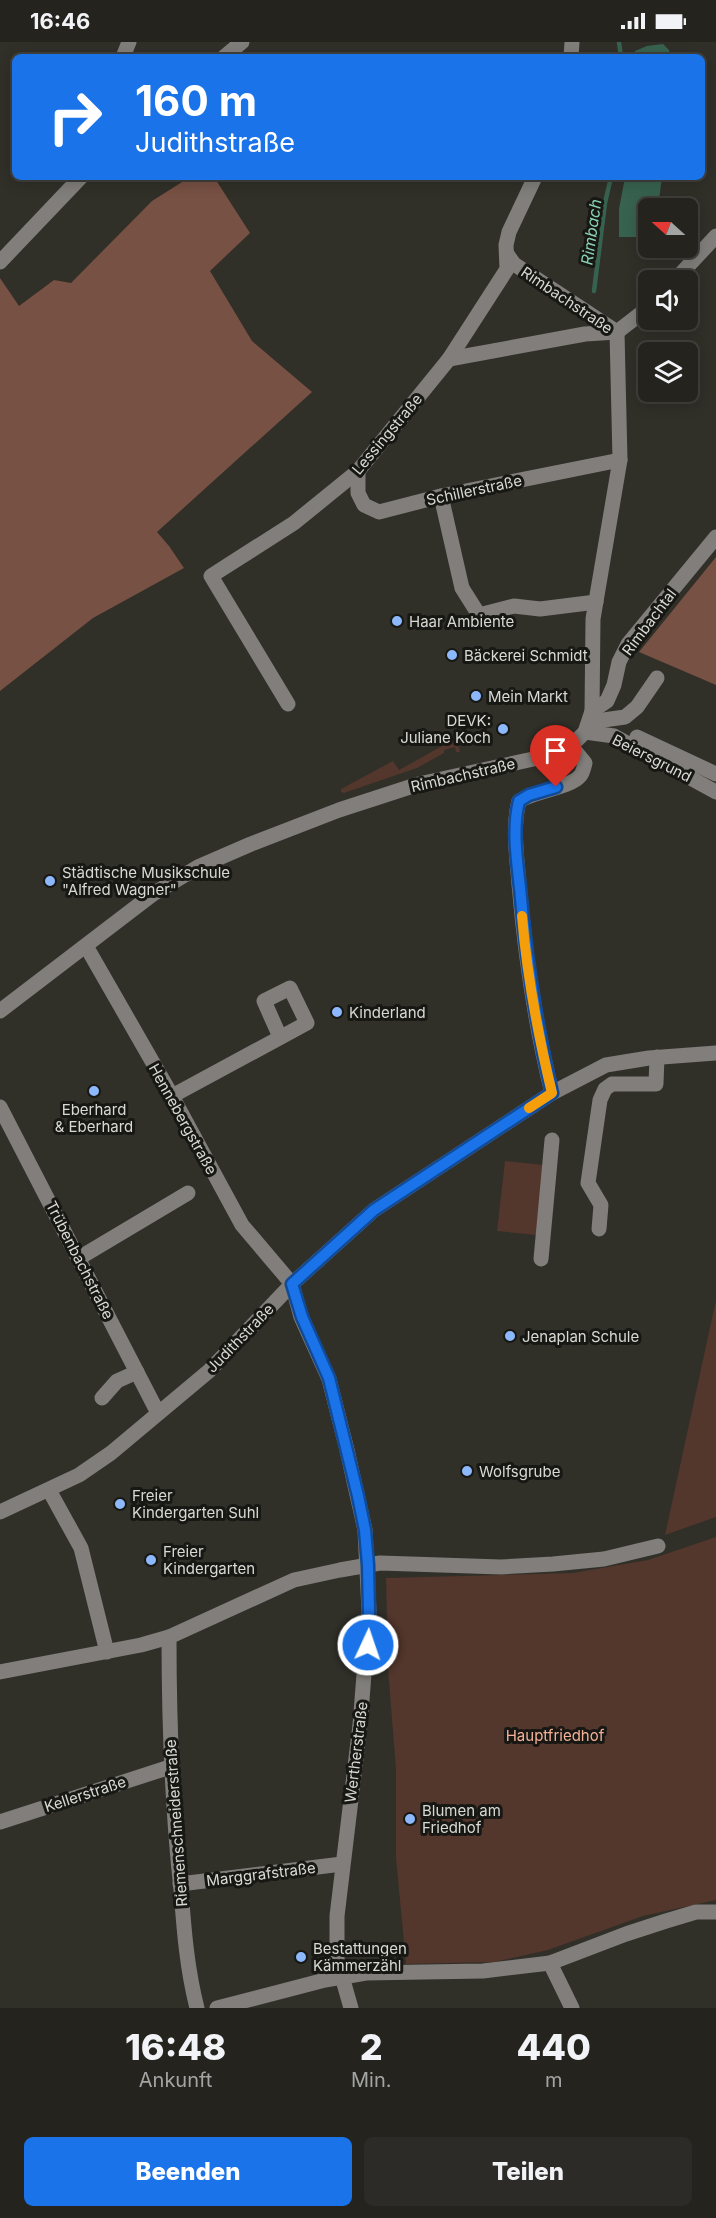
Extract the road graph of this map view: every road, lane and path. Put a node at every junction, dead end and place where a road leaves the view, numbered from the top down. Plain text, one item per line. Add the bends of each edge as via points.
1 (242, 42) edge
2 (228, 54) edge
3 (78, 180) edge
4 (534, 180) edge
5 (716, 236) edge
6 (507, 254) junction
7 (0, 262) edge
8 (684, 270) edge
9 (638, 316) edge
10 (617, 332) junction
11 (449, 359) junction
12 (620, 460) junction
13 (358, 471) junction
14 (441, 496) junction
15 (716, 537) edge
16 (596, 602) junction
17 (657, 678) dead end
18 (288, 704) dead end
19 (588, 723) junction
20 (571, 746) junction
21 (716, 774) edge
22 (716, 792) edge
23 (86, 946) junction
24 (0, 1011) edge
25 (280, 1037) dead end
26 (716, 1053) edge
27 (657, 1057) junction
28 (552, 1093) junction
29 (172, 1096) junction
30 (3, 1113) edge
31 (552, 1140) dead end
32 (188, 1193) dead end
33 (599, 1229) dead end
34 (79, 1258) junction
35 (541, 1259) dead end
36 (292, 1284) junction
37 (137, 1372) junction
38 (102, 1398) dead end
39 (158, 1413) junction
40 (49, 1490) junction
41 (0, 1512) edge
42 (658, 1546) dead end
43 (368, 1565) junction
44 (169, 1638) junction
45 (107, 1652) junction
46 (0, 1672) edge
47 (170, 1767) junction
48 (0, 1822) edge
49 (342, 1864) junction
50 (180, 1884) junction
51 (716, 1912) edge
52 (550, 1963) junction
53 (341, 1978) junction
54 (197, 2008) edge
55 (217, 2008) edge
56 (351, 2008) edge
57 (572, 2008) edge

1 - 2 street
3 - 7 street
4 - 6 street, Lessingstraße via 509,232
5 - 8 street
6 - 10 street, Rimbachstraße via 514,264
6 - 11 street, Lessingstraße via 507,268
9 - 10 street
10 - 11 street via 585,334
10 - 12 street, Rimbachstraße
11 - 13 street, Lessingstraße
12 - 14 street, Schillerstraße
12 - 16 street, Rimbachstraße
13 - 14 street, Schillerstraße via 358,493 364,505 379,512
13 - 18 street, Lessingstraße via 294,523 211,576
14 - 16 street via 462,588 479,615 514,606 540,609
15 - 19 street, Rimbachtal via 628,644 607,701
16 - 19 street, Rimbachstraße
17 - 19 street via 625,717
19 - 20 street, Rimbachstraße
19 - 21 street via 639,738
19 - 22 street, Beiersgrund
20 - 23 street, Rimbachstraße via 547,756 419,784 250,843 167,884
20 - 28 street via 585,763 581,775 574,781 529,795 519,801 516,813 524,946
23 - 24 street, Rimbachstraße
23 - 29 street, Hennebergstraße
25 - 29 street
26 - 27 street, Judithstraße
27 - 28 street, Judithstraße via 606,1065
27 - 33 street via 656,1084 612,1084 600,1100 588,1183 601,1205
28 - 36 street, Judithstraße via 374,1210
29 - 36 street, Hennebergstraße via 243,1226
30 - 34 street, Trübenbachstraße
31 - 35 street
32 - 34 street
34 - 37 street, Trübenbachstraße
36 - 39 street, Judithstraße via 209,1371
36 - 43 street, Wertherstraße via 329,1378 358,1496
37 - 38 street via 117,1381
37 - 39 street, Trübenbachstraße
39 - 40 street, Judithstraße via 102,1460
40 - 41 street, Judithstraße
40 - 45 street via 81,1548
42 - 43 street via 604,1559 553,1564
43 - 44 street via 294,1580
43 - 49 street, Wertherstraße via 366,1669
44 - 45 street
44 - 47 street, Riemenschneiderstraße
45 - 46 street
47 - 48 street, Kellerstraße
47 - 50 street, Riemenschneiderstraße
49 - 50 street, Marggrafstraße
49 - 53 street, Wertherstraße via 336,1939
50 - 54 street, Riemenschneiderstraße via 188,1971
51 - 52 street via 696,1912 656,1924
52 - 53 street via 483,1971 366,1973
52 - 57 street
53 - 55 street
53 - 56 street, Wertherstraße

